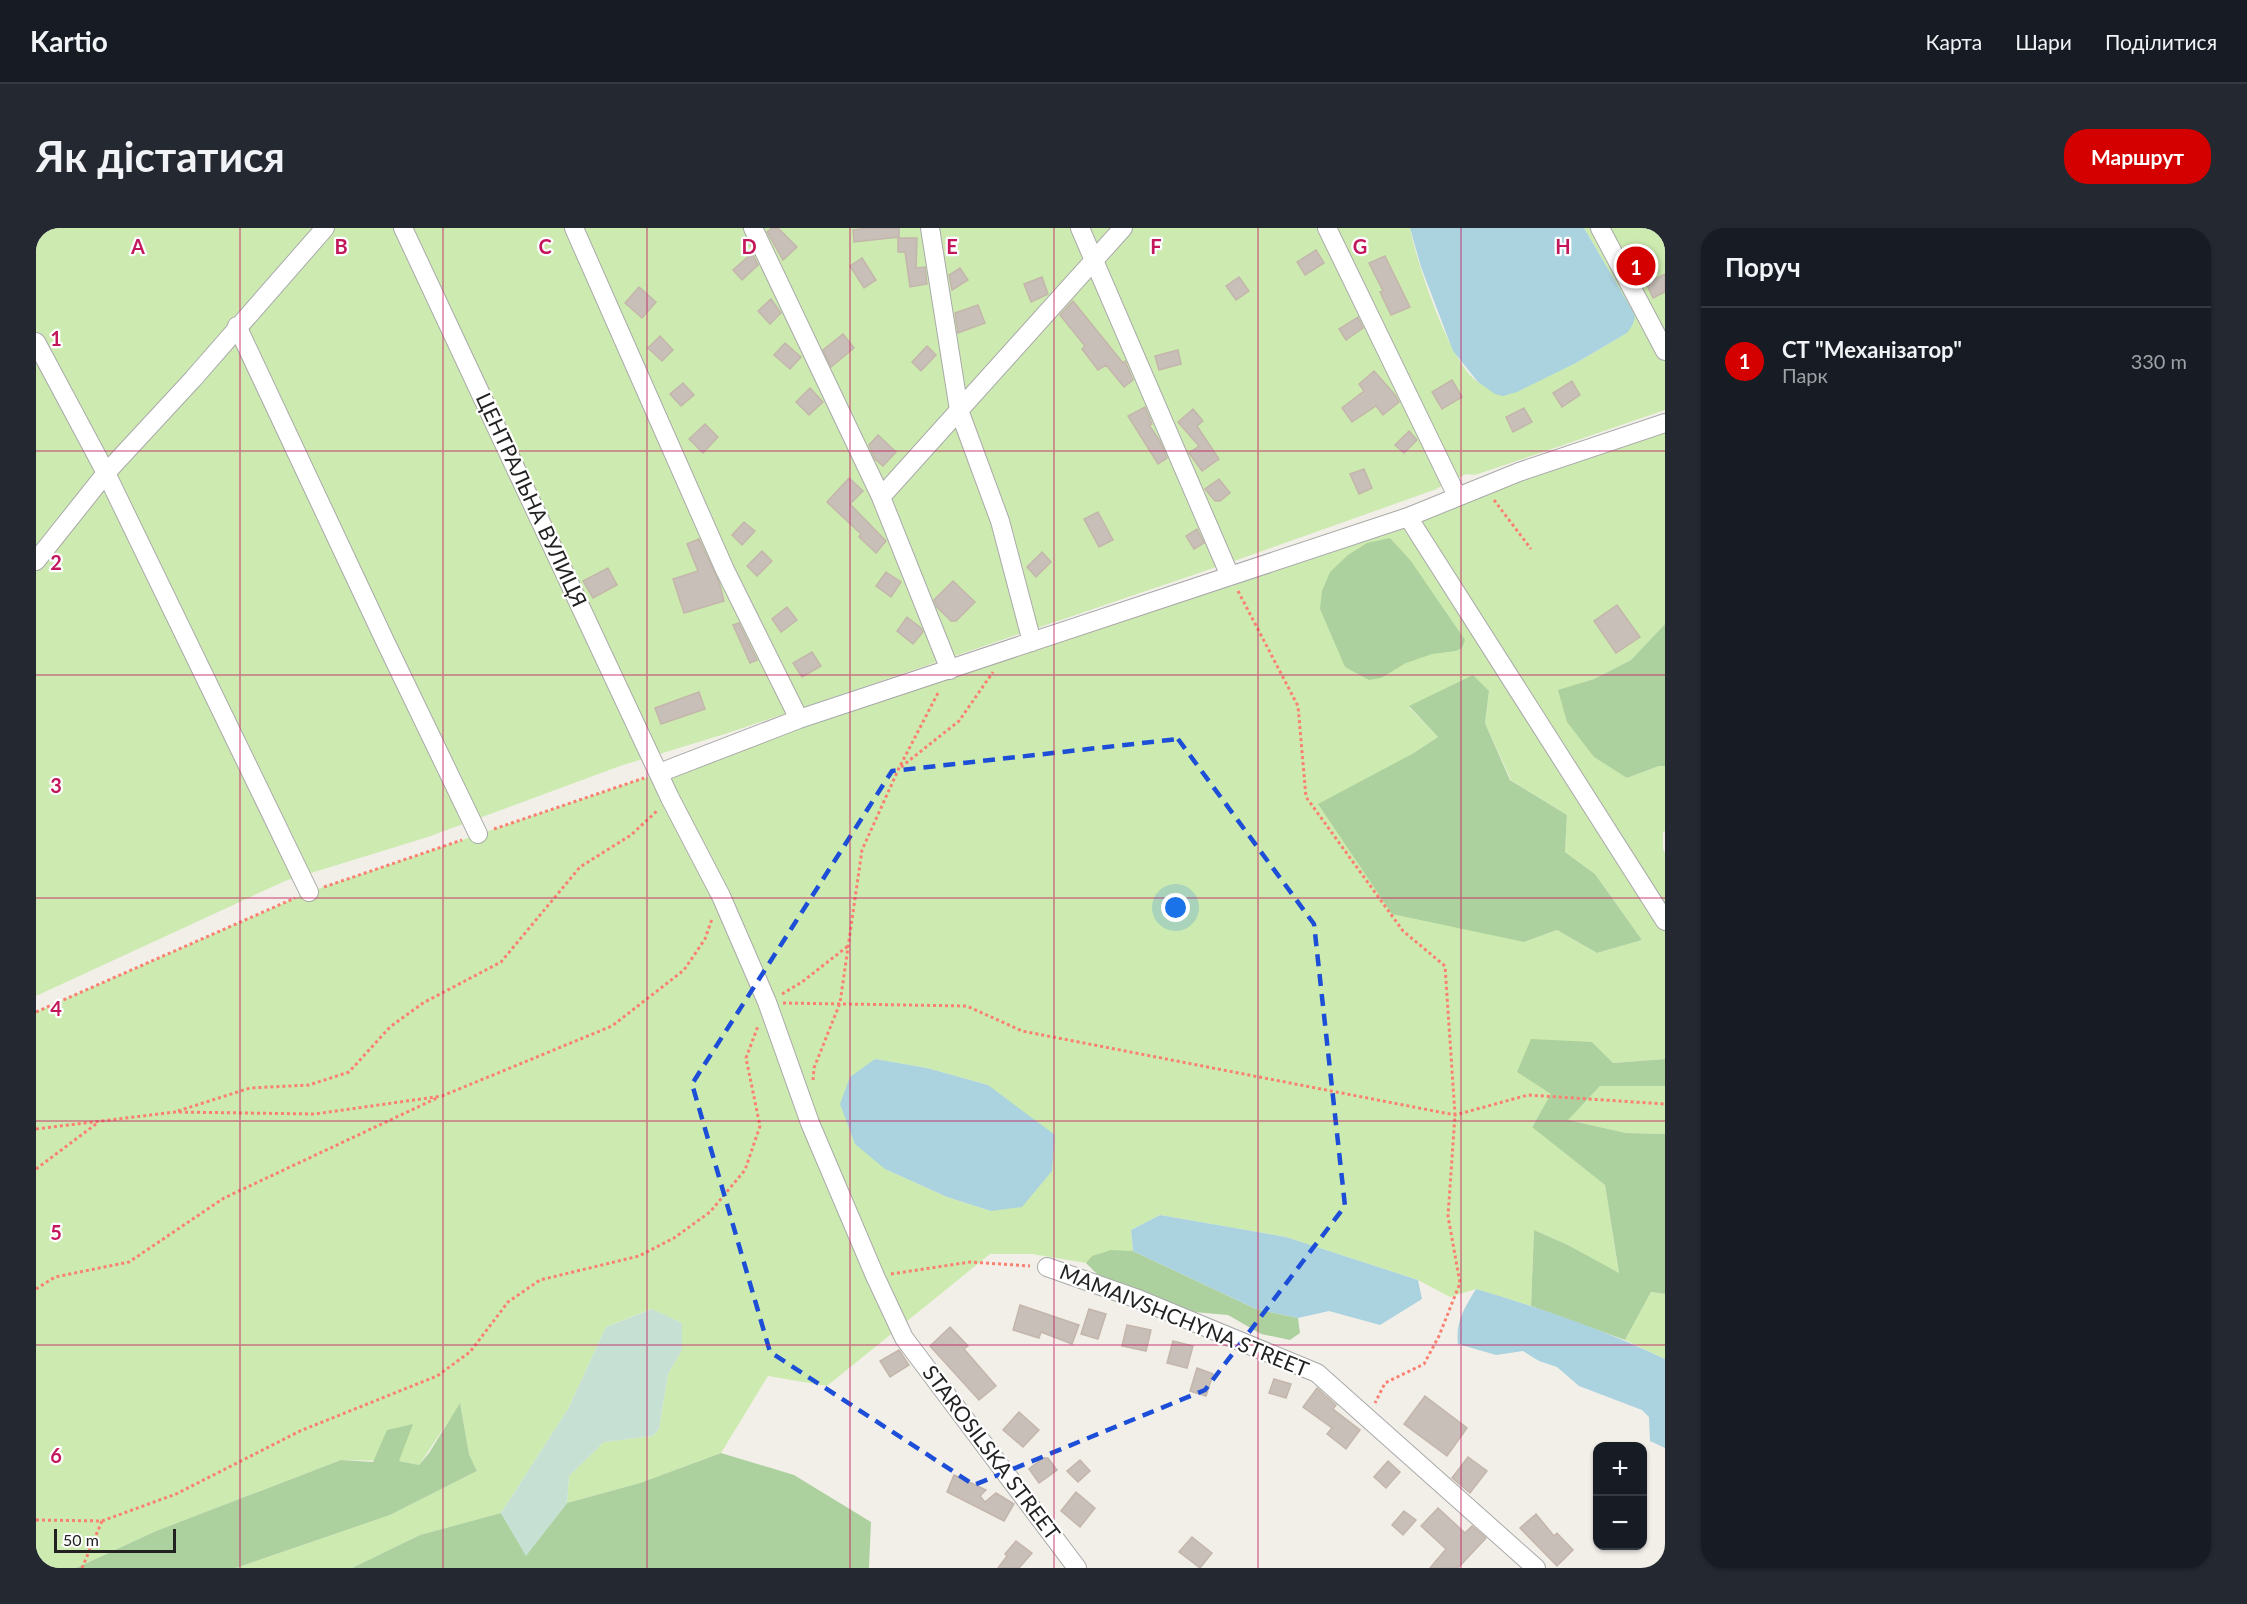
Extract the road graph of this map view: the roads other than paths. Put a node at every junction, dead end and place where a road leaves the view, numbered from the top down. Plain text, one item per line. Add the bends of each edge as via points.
1 (325, 228) edge
2 (403, 228) edge
3 (574, 228) edge
4 (753, 228) edge
5 (930, 228) edge
6 (1080, 228) edge
7 (1123, 228) edge
8 (1327, 228) edge
9 (1600, 228) edge
10 (1094, 260) junction
11 (237, 326) junction
12 (37, 346) edge
13 (1665, 351) edge
14 (959, 410) junction
15 (1665, 423) edge
16 (106, 473) junction
17 (1457, 496) junction
18 (880, 497) junction
19 (1408, 517) junction
20 (36, 561) edge
21 (1230, 576) junction
22 (1032, 642) junction
23 (950, 670) junction
24 (799, 719) junction
25 (658, 773) junction
26 (478, 834) road end
27 (309, 892) road end
28 (1665, 921) edge
29 (767, 1002) joint
30 (1047, 1267) road end
31 (1077, 1568) edge
32 (1536, 1568) edge

1 - 11 street
2 - 25 street, ЦЕНТРАЛЬНА ВУЛИЦЯ
3 - 24 street via 725,570
4 - 18 street
5 - 14 street
6 - 10 street
7 - 10 street
8 - 17 street
9 - 13 street
10 - 14 street
10 - 21 street
11 - 16 street
11 - 26 street
12 - 16 street
14 - 18 street
14 - 22 street via 1000,521
15 - 17 street
16 - 20 street
16 - 27 street
17 - 19 street
18 - 23 street
19 - 21 street
19 - 28 street
21 - 22 street
22 - 23 street
23 - 24 street
24 - 25 street
25 - 29 street, ЦЕНТРАЛЬНА ВУЛИЦЯ via 721,896
29 - 31 street, STAROSILSKA STREET via 810,1123 904,1338
30 - 32 street, MAMAIVSHCHYNA STREET via 1138,1299 1317,1374

